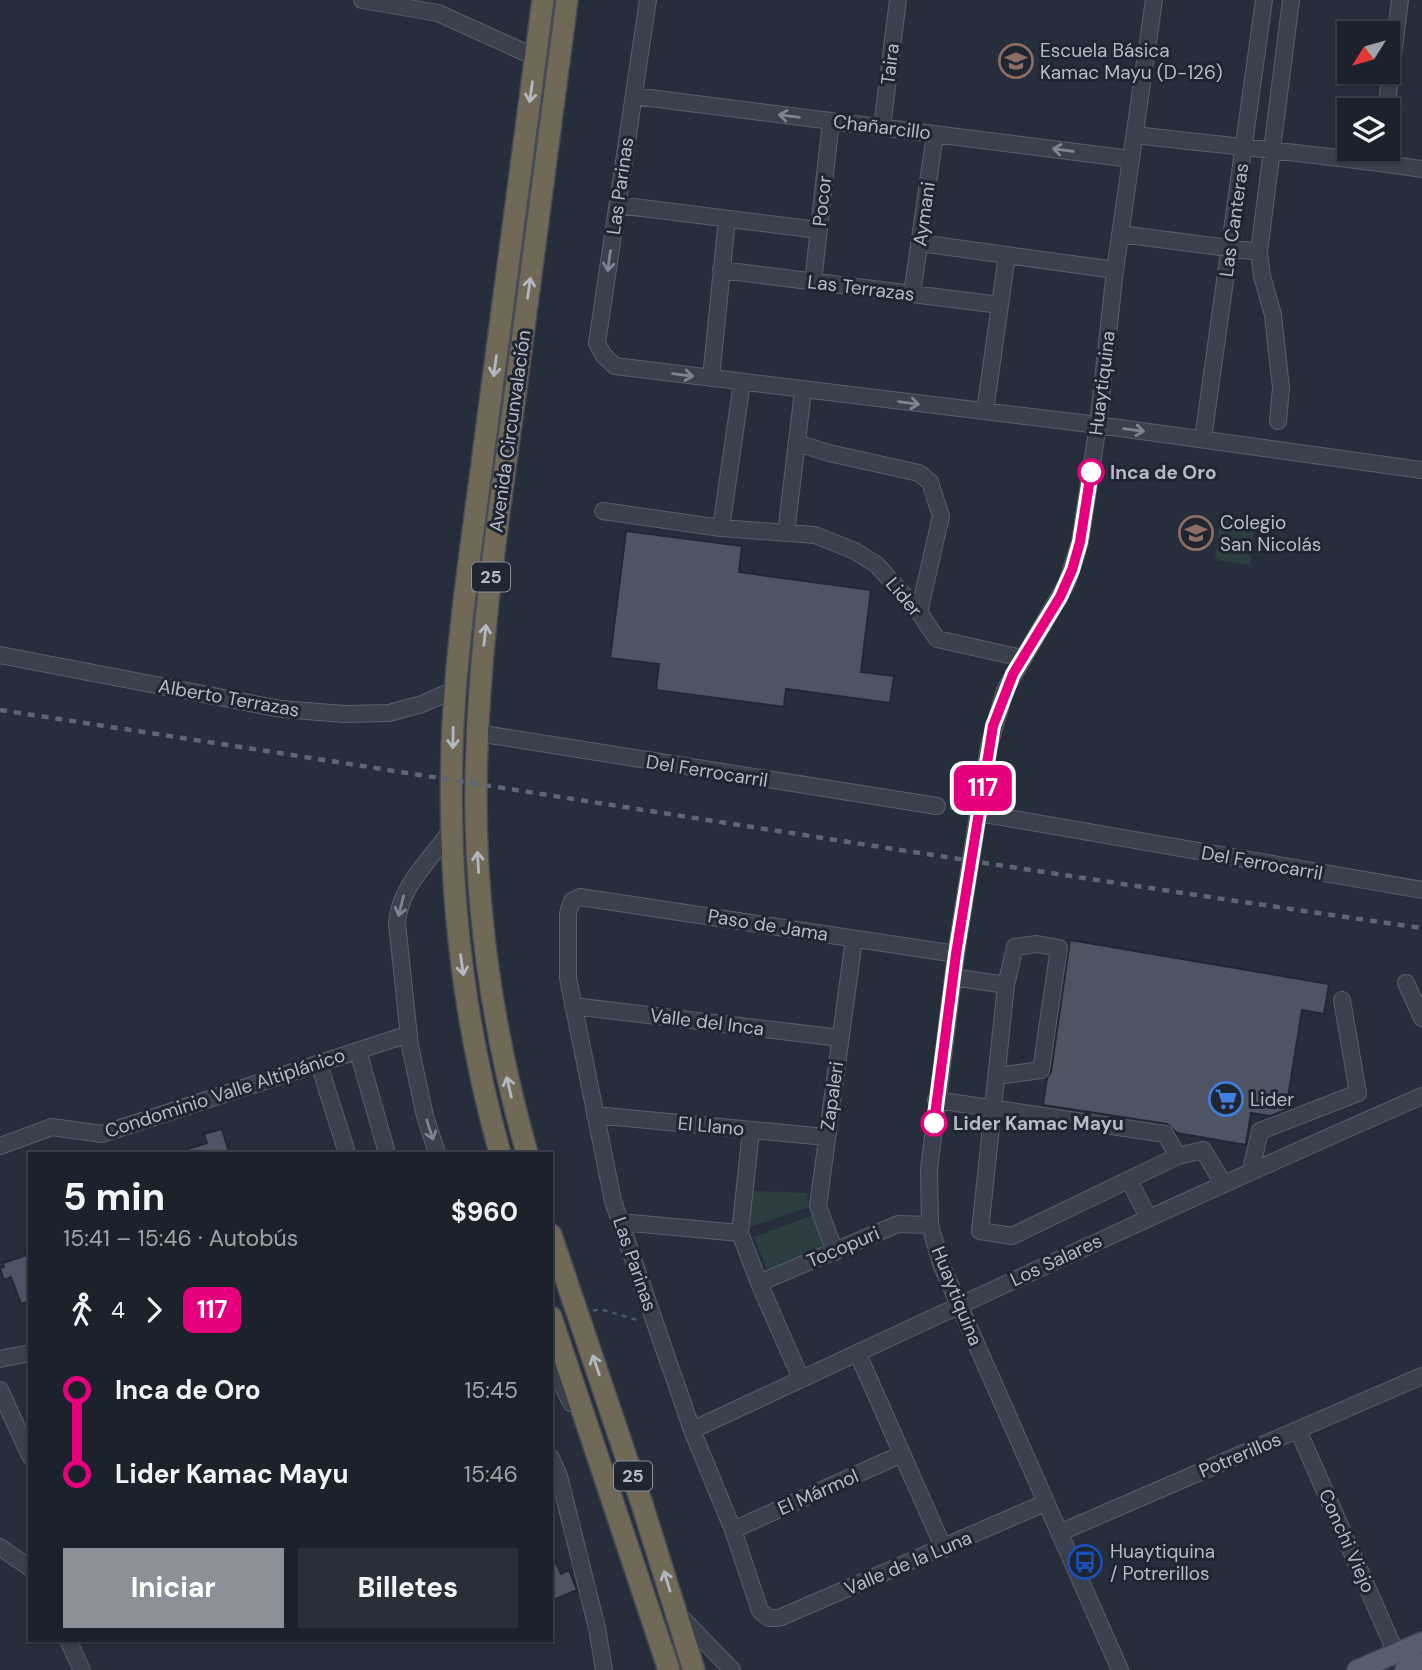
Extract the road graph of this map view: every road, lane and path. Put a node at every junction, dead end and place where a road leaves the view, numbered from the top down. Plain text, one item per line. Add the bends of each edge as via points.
1 (362, 0) edge
2 (543, 0) edge
3 (567, 0) edge
4 (648, 0) edge
5 (898, 0) edge
6 (1154, 0) edge
7 (1264, 0) edge
8 (1291, 0) edge
9 (1400, 0) edge
10 (536, 57) junction
11 (634, 96) junction
12 (1388, 98) edge
13 (831, 121) junction
14 (881, 127) junction
15 (935, 134) junction
16 (1135, 135) junction
17 (1243, 147) junction
18 (1272, 148) junction
19 (1337, 153) edge
20 (1131, 159) junction
21 (1396, 161) edge
22 (1422, 169) edge
23 (618, 205) junction
24 (727, 219) junction
25 (818, 230) junction
26 (1121, 233) junction
27 (920, 243) junction
28 (1230, 248) junction
29 (1259, 252) junction
30 (1007, 255) junction
31 (721, 270) junction
32 (1115, 270) junction
33 (813, 282) junction
34 (912, 294) junction
35 (1000, 305) junction
36 (711, 378) junction
37 (742, 382) junction
38 (803, 391) junction
39 (985, 411) junction
40 (1278, 421) dead end
41 (1098, 425) junction
42 (1203, 439) junction
43 (797, 443) junction
44 (1422, 470) edge
45 (603, 512) dead end
46 (721, 528) junction
47 (786, 533) junction
48 (919, 612) junction
49 (0, 654) edge
50 (1022, 658) junction
51 (456, 689) junction
52 (477, 733) junction
53 (937, 806) joint
54 (979, 813) junction
55 (451, 830) junction
56 (1422, 890) edge
57 (580, 897) joint
58 (854, 939) junction
59 (956, 954) junction
60 (953, 977) junction
61 (1406, 983) dead end
62 (1006, 985) junction
63 (1342, 1000) dead end
64 (573, 1006) junction
65 (1422, 1018) edge
66 (409, 1034) junction
67 (840, 1038) junction
68 (358, 1051) junction
69 (319, 1064) junction
70 (997, 1076) junction
71 (1422, 1096) edge
72 (936, 1100) junction
73 (993, 1108) junction
74 (595, 1115) junction
75 (751, 1130) junction
76 (826, 1137) junction
77 (0, 1146) edge
78 (347, 1152) edge
79 (387, 1152) edge
80 (437, 1152) edge
81 (500, 1152) edge
82 (527, 1152) edge
83 (1178, 1156) junction
84 (1251, 1170) junction
85 (1129, 1180) junction
86 (1223, 1183) junction
87 (1148, 1217) junction
88 (620, 1222) junction
89 (930, 1225) junction
90 (740, 1233) junction
91 (553, 1241) edge
92 (835, 1252) junction
93 (759, 1283) junction
94 (960, 1305) junction
95 (579, 1317) junction
96 (553, 1323) edge
97 (656, 1327) junction
98 (28, 1353) edge
99 (858, 1354) junction
100 (0, 1359) edge
101 (553, 1365) edge
102 (1422, 1376) edge
103 (801, 1379) junction
104 (0, 1390) edge
105 (692, 1430) junction
106 (1298, 1430) junction
107 (28, 1452) edge
108 (902, 1454) junction
109 (553, 1462) edge
110 (607, 1484) junction
111 (1045, 1503) junction
112 (733, 1530) junction
113 (1059, 1533) junction
114 (0, 1547) edge
115 (944, 1549) junction
116 (28, 1567) edge
117 (677, 1613) junction
118 (769, 1618) joint
119 (69, 1642) edge
120 (1422, 1642) edge
121 (1401, 1662) edge
122 (1422, 1662) edge
123 (82, 1670) edge
124 (604, 1670) edge
125 (668, 1670) edge
126 (694, 1670) edge
127 (732, 1670) edge
128 (1120, 1670) edge
129 (1357, 1670) edge

1 - 10 street via 438,13
2 - 10 highway, Avenida Circunvalación / 25
52 -> 3 highway, Avenida Circunvalación / 25 via 491,578
4 - 11 street, Las Parinas
5 - 14 street, Taira
6 - 16 street, Huaytiquina
7 - 17 street, Las Canteras
8 - 18 street, Las Canteras
9 - 12 street
10 -> 51 highway, Avenida Circunvalación / 25
13 -> 11 street, Chañarcillo
11 - 23 street, Las Parinas
13 - 14 street, Chañarcillo
13 - 25 street, Pocor
14 - 15 street, Chañarcillo
20 -> 15 street, Chañarcillo
15 - 27 street, Aymani
16 - 17 street
16 - 20 street, Huaytiquina
17 - 18 street
17 - 28 street, Las Canteras
18 - 19 street
18 - 29 street, Las Canteras
20 - 26 street, Huaytiquina
21 - 22 street
23 - 24 street
23 -> 36 street, Las Parinas via 597,343 615,366
24 - 25 street
24 - 31 street
25 - 33 street, Pocor
26 - 28 street
26 - 32 street, Huaytiquina
27 - 30 street
27 - 34 street, Aymani
28 - 29 street
28 - 42 street, Las Canteras
29 - 40 street, Las Canteras via 1273,315 1280,388
30 - 32 street
30 - 35 street
31 - 33 street, Las Terrazas
31 - 36 street
32 - 41 street, Huaytiquina
33 - 34 street, Las Terrazas
34 - 35 street, Las Terrazas
35 - 39 street
36 - 37 street
37 - 38 street
37 - 46 street
38 -> 39 street
38 - 43 street
39 - 41 street
41 -> 42 street
41 - 50 street, Huaytiquina via 1072,570
42 - 44 street
43 - 47 street
43 - 48 street via 919,473 930,482 941,516
45 - 46 street, Lider
46 - 47 street, Lider
47 - 48 street, Lider via 815,535 855,551 877,565
48 - 50 street, Lider via 937,639
49 - 51 street, Alberto Terrazas via 229,700 344,715 389,713
50 - 54 street, Huaytiquina via 993,726
51 -> 55 highway, Avenida Circunvalación / 25
52 - 53 street, Del Ferrocarril
82 -> 52 highway, Avenida Circunvalación / 25 via 503,1057 488,967 477,848
53 - 54 path
54 - 56 street, Del Ferrocarril
54 - 59 street, Huaytiquina
55 -> 66 street via 412,881 398,911
55 -> 81 highway, Avenida Circunvalación / 25 via 467,1006
57 - 58 street, Paso de Jama
57 - 64 street, Las Parinas via 572,901 568,913
58 - 59 street, Paso de Jama
58 - 67 street, Zapaleri
59 - 60 street, Huaytiquina
60 - 62 street
60 - 72 street, Huaytiquina
61 - 65 street
62 - 70 street
62 - 70 street via 1015,947 1059,948 1041,1070
63 - 84 street via 1358,1093 1261,1131
64 - 67 street, Valle del Inca
64 - 74 street, Las Parinas
66 - 68 street, Condominio Valle Altiplánico
66 -> 80 street
67 - 76 street, Zapaleri
68 - 69 street, Condominio Valle Altiplánico
68 - 79 street
69 - 77 street, Condominio Valle Altiplánico via 102,1134 52,1127
69 - 78 street
70 - 73 street
71 - 84 street, Los Salares
72 - 73 street
72 - 89 street, Huaytiquina via 929,1169
73 - 83 street via 1166,1134
73 - 85 street via 980,1231 1012,1236
74 - 75 street, El Llano
74 - 88 street, Las Parinas
75 - 76 street, El Llano
75 - 90 street
76 - 92 street, Zapaleri via 818,1206
83 - 85 street
83 - 86 street via 1203,1150
84 - 86 street, Los Salares
85 - 87 street
86 - 87 street, Los Salares
87 - 94 street, Los Salares
88 - 90 street
88 - 97 street, Las Parinas
89 - 92 street, Tocopuri via 898,1224
89 - 94 street, Huaytiquina
90 - 93 street
91 - 95 highway, 25
92 - 93 street, Tocopuri
93 - 103 street
94 - 99 street, Los Salares
94 - 111 street, Huaytiquina
95 - 97 path via 600,1308
117 -> 95 highway, 25
96 - 110 highway, 25
97 - 105 street, Las Parinas
98 - 100 street
99 - 103 street, Los Salares
99 - 108 street
101 - 110 street via 587,1452
102 - 106 street, Potrerillos
103 - 105 street, Los Salares
104 - 107 street
105 - 112 street, Las Parinas
106 - 113 street, Potrerillos
106 - 121 street, Conchi Viejo
108 - 112 street, El Mármol
108 - 115 street
109 - 124 street
110 - 125 highway, 25
111 - 113 street, Huaytiquina
111 - 115 street, Valle de la Luna
112 - 118 street, Las Parinas via 760,1611
113 - 128 street, Huaytiquina
114 - 116 street
115 - 118 street, Valle de la Luna via 779,1618
117 - 126 highway, 25
117 - 127 street
119 - 123 street
120 - 121 main road
121 - 122 main road
121 - 129 main road

